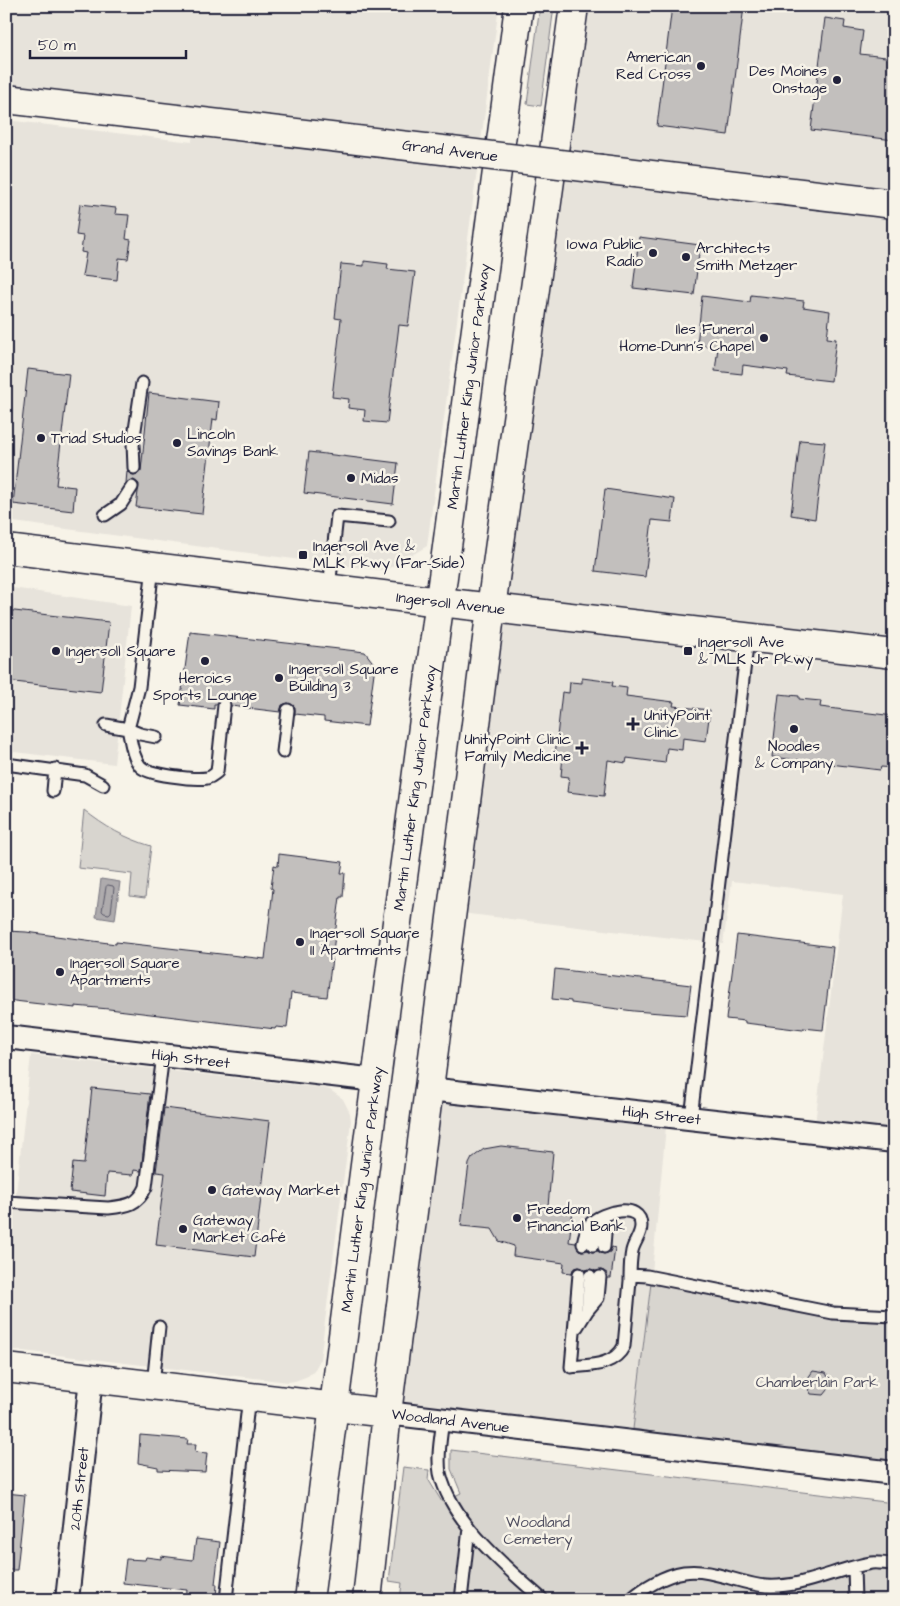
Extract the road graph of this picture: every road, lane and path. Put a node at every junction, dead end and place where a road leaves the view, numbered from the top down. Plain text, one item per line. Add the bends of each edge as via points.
1 (519, 6) edge
2 (574, 6) edge
3 (6, 99) edge
4 (894, 204) edge
5 (142, 383) dead end
6 (134, 468) dead end
7 (132, 487) dead end
8 (105, 515) dead end
9 (389, 521) dead end
10 (6, 549) edge
11 (153, 567) junction
12 (329, 588) junction
13 (440, 602) junction
14 (491, 608) junction
15 (748, 637) junction
16 (894, 654) edge
17 (224, 705) dead end
18 (288, 710) dead end
19 (106, 725) dead end
20 (128, 729) junction
21 (156, 737) dead end
22 (283, 752) dead end
23 (6, 764) edge
24 (55, 769) junction
25 (103, 785) dead end
26 (53, 791) dead end
27 (6, 1037) edge
28 (163, 1055) junction
29 (376, 1080) junction
30 (430, 1089) junction
31 (691, 1118) junction
32 (894, 1141) edge
33 (6, 1202) edge
34 (603, 1215) junction
35 (630, 1275) junction
36 (894, 1316) edge
37 (159, 1328) dead end
38 (575, 1330) junction
39 (6, 1368) edge
40 (91, 1378) junction
41 (153, 1385) junction
42 (248, 1396) junction
43 (333, 1406) junction
44 (387, 1412) junction
45 (443, 1419) junction
46 (894, 1473) edge
47 (469, 1528) junction
48 (894, 1564) edge
49 (854, 1568) junction
50 (67, 1600) edge
51 (226, 1600) edge
52 (309, 1600) edge
53 (367, 1600) edge
54 (461, 1600) edge
55 (543, 1600) edge
56 (630, 1600) edge
57 (856, 1600) edge

1 - 13 main road, Martin Luther King Junior Parkway
2 - 14 main road
3 - 4 main road, Grand Avenue, bridge
5 - 6 lane
7 - 8 lane via 121,504
9 - 12 lane via 337,516
10 - 11 main road, Ingersoll Avenue
11 - 12 main road, Ingersoll Avenue
11 - 20 lane via 139,687
12 - 13 main road, Ingersoll Avenue
13 - 14 main road, Ingersoll Avenue
13 - 29 main road, Martin Luther King Junior Parkway
14 - 15 main road, Ingersoll Avenue
14 - 30 main road
15 - 16 main road, Ingersoll Avenue
15 - 31 lane
17 - 20 lane via 217,772 210,777 202,779 152,773 141,768 135,759
18 - 22 lane
19 - 20 lane
20 - 21 lane
23 - 24 lane
24 - 25 lane via 85,775
24 - 26 lane
27 - 28 street, High Street
28 - 29 street, High Street
28 - 33 lane via 146,1187 142,1196 123,1207 108,1208
29 - 43 main road, Martin Luther King Junior Parkway
30 - 31 street, High Street
30 - 44 main road
31 - 32 street, High Street
34 - 34 lane via 591,1223 585,1233 594,1245 605,1234
34 - 35 lane via 619,1210 638,1217 640,1234 632,1250
35 - 36 lane via 834,1313
35 - 38 lane via 624,1346 620,1354 596,1365 571,1367
37 - 41 lane
38 - 38 lane via 587,1311 590,1276
39 - 40 main road, Woodland Avenue
40 - 41 main road, Woodland Avenue
40 - 50 street, 20th Street
41 - 42 main road, Woodland Avenue
42 - 43 main road, Woodland Avenue
42 - 51 lane
43 - 44 main road, Woodland Avenue
43 - 52 main road, Martin Luther King Junior Parkway
44 - 45 street, Woodland Avenue
44 - 53 main road
45 - 46 street, Woodland Avenue
45 - 47 lane via 440,1472 449,1498
47 - 54 lane
47 - 55 lane via 499,1561
48 - 49 lane via 872,1563
49 - 56 lane via 793,1584 766,1586 700,1572 684,1572 668,1577
49 - 57 lane

